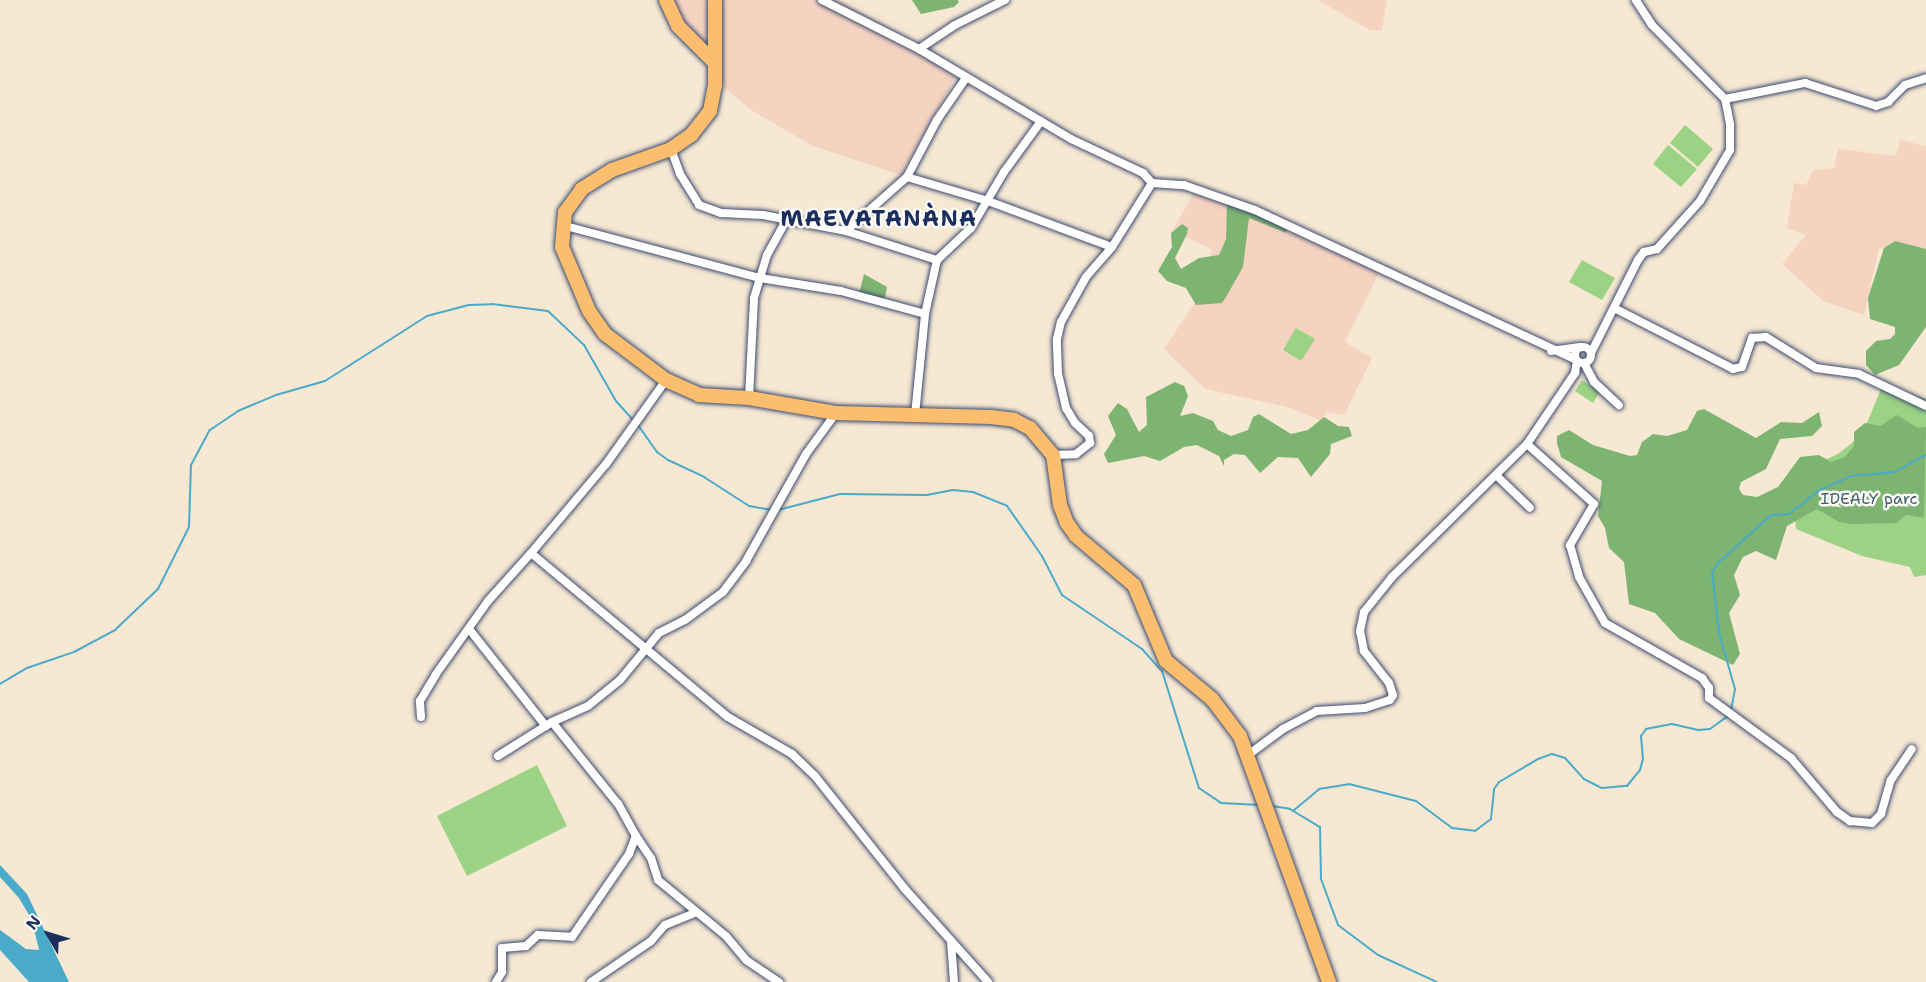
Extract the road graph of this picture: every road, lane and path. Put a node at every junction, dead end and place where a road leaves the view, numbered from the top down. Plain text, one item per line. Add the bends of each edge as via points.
1 (666, 0) edge
2 (715, 0) edge
3 (822, 0) edge
4 (1005, 0) edge
5 (1636, 0) edge
6 (919, 49) junction
7 (713, 61) junction
8 (966, 78) junction
9 (1926, 78) edge
10 (1725, 99) junction
11 (1041, 121) junction
12 (670, 148) junction
13 (907, 177) junction
14 (1152, 183) junction
15 (988, 201) junction
16 (786, 221) junction
17 (562, 225) junction
18 (846, 231) junction
19 (1112, 247) junction
20 (937, 260) junction
21 (760, 278) junction
22 (1616, 309) junction
23 (925, 314) junction
24 (1551, 351) junction
25 (1587, 351) junction
26 (1579, 362) junction
27 (1591, 374) junction
28 (666, 380) junction
29 (749, 398) junction
30 (1619, 405) dead end
31 (1926, 406) edge
32 (836, 413) junction
33 (915, 415) junction
34 (1527, 444) junction
35 (1053, 455) junction
36 (1496, 475) junction
37 (1530, 508) dead end
38 (531, 553) junction
39 (469, 629) junction
40 (646, 649) junction
41 (421, 717) dead end
42 (549, 724) junction
43 (1912, 749) dead end
44 (1248, 755) junction
45 (498, 756) dead end
46 (636, 836) junction
47 (694, 914) junction
48 (951, 940) junction
49 (496, 982) edge
50 (591, 982) edge
51 (779, 982) edge
52 (954, 982) edge
53 (988, 982) edge
54 (1329, 982) edge

1 - 7 main road via 678,26
2 - 7 main road
3 - 6 street
4 - 6 street
5 - 10 street via 1652,25
6 - 8 street
7 - 12 main road via 715,85 710,111 691,135
8 - 11 street
8 - 13 street via 937,120
9 - 10 street via 1905,85 1888,102 1876,106 1805,83
10 - 22 street via 1730,124 1727,159 1700,201 1657,249 1644,252 1638,260
11 - 14 street via 1143,173
11 - 15 street
12 - 16 street via 699,205 721,213
12 - 17 main road via 612,170 582,189 570,200
13 - 15 street
13 - 18 street
14 - 19 street
14 - 24 street via 1184,185 1255,210
15 - 19 street
15 - 20 street via 971,228
16 - 18 street
16 - 21 street via 777,231
17 - 21 street
17 - 28 main road via 562,247 576,286 605,334
18 - 20 street
19 - 35 street via 1086,277 1061,322 1057,339 1058,374 1066,408 1090,443 1076,454
20 - 23 street
21 - 23 street via 841,291
21 - 29 street via 754,298
22 - 25 street
22 - 31 street via 1733,369 1742,367 1752,338 1766,337 1816,368 1859,375
23 - 33 street
24 - 25 street
24 - 26 street
25 - 26 street
25 - 26 street
25 - 27 street via 1595,366
26 - 27 street
26 - 34 street
27 - 30 street
28 - 29 main road via 699,395
28 - 38 street via 629,433
29 - 32 main road
32 - 33 main road
32 - 40 street via 723,592 685,620 659,633
33 - 35 main road via 1014,420 1030,428
34 - 36 street
34 - 43 street via 1594,504 1570,545 1579,577 1605,623 1702,678 1709,688 1709,698 1791,758 1837,812 1862,824 1872,823 1881,814 1891,780
35 - 44 main road via 1060,505 1067,524 1134,585 1166,662 1229,716
36 - 37 street
36 - 44 street via 1392,577 1364,612 1360,631 1364,651 1389,683 1393,695 1390,700 1365,708 1317,711 1283,729
38 - 39 street
38 - 40 street
39 - 41 street via 420,701
39 - 42 street
40 - 42 street via 620,680 588,706
40 - 48 street via 728,717 781,746 801,762
42 - 45 street
42 - 46 street via 618,804
44 - 54 main road
46 - 47 street via 651,858 658,880
46 - 49 street via 629,854 572,937 538,935 526,946 502,948 502,972
47 - 50 street via 665,925 651,941
47 - 51 street via 726,936 746,960
48 - 52 street
48 - 53 street

